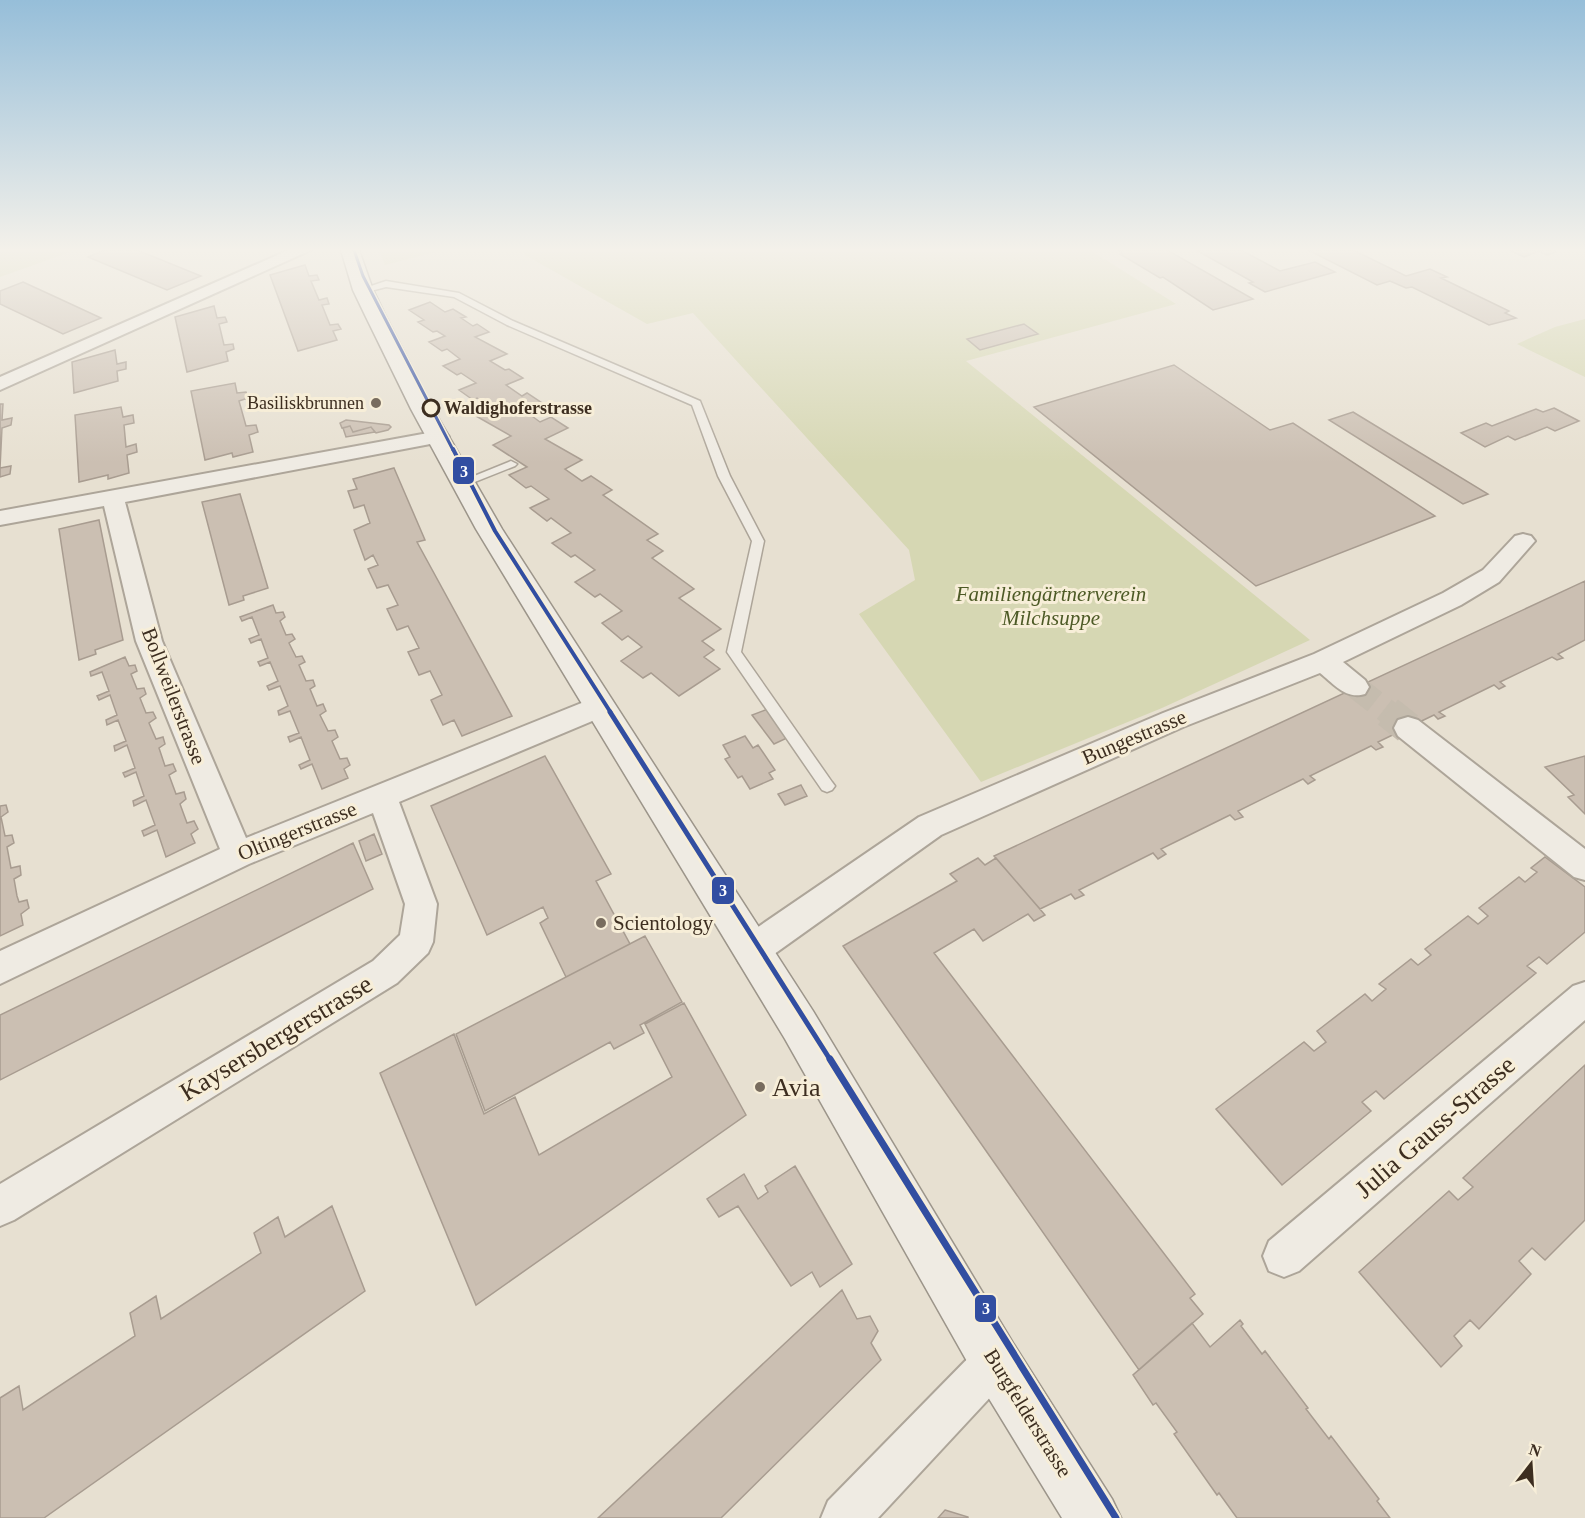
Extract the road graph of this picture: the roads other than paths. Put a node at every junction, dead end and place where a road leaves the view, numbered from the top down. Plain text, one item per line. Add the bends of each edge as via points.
1 (143, 321) edge
2 (379, 321) edge
3 (506, 321) edge
4 (0, 384) edge
5 (439, 437) junction
6 (511, 464) dead end
7 (463, 483) junction
8 (113, 498) junction
9 (0, 518) edge
10 (1523, 541) dead end
11 (1323, 661) junction
12 (1356, 687) tunnel mouth
13 (599, 707) junction
14 (1408, 728) tunnel mouth
15 (827, 786) dead end
16 (382, 796) junction
17 (238, 855) junction
18 (1585, 867) edge
19 (752, 951) junction
20 (0, 968) edge
21 (1585, 998) edge
22 (0, 1206) edge
23 (1284, 1256) dead end
24 (995, 1361) junction
25 (845, 1518) edge
26 (1093, 1518) edge

1 - 4 street
2 - 5 main road, Burgfelderstrasse
3 - 15 lane via 696,403 724,476 758,541 734,652
5 - 7 main road, Burgfelderstrasse
5 - 8 street
6 - 7 lane
7 - 13 main road, Burgfelderstrasse
8 - 9 street
8 - 17 street, Bollweilerstrasse via 149,641
10 - 11 street, Bungestrasse via 1491,576
11 - 12 street
11 - 19 street, Bungestrasse via 1173,720 930,826
13 - 16 street, Oltingerstrasse
13 - 19 main road, Burgfelderstrasse
14 - 18 street
16 - 17 street, Oltingerstrasse
16 - 22 street, Kaysersbergerstrasse via 422,904 416,942 385,972
17 - 20 street, Oltingerstrasse
19 - 24 main road, Burgfelderstrasse
21 - 23 street, Julia Gauss-Strasse
24 - 25 street
24 - 26 main road, Burgfelderstrasse

